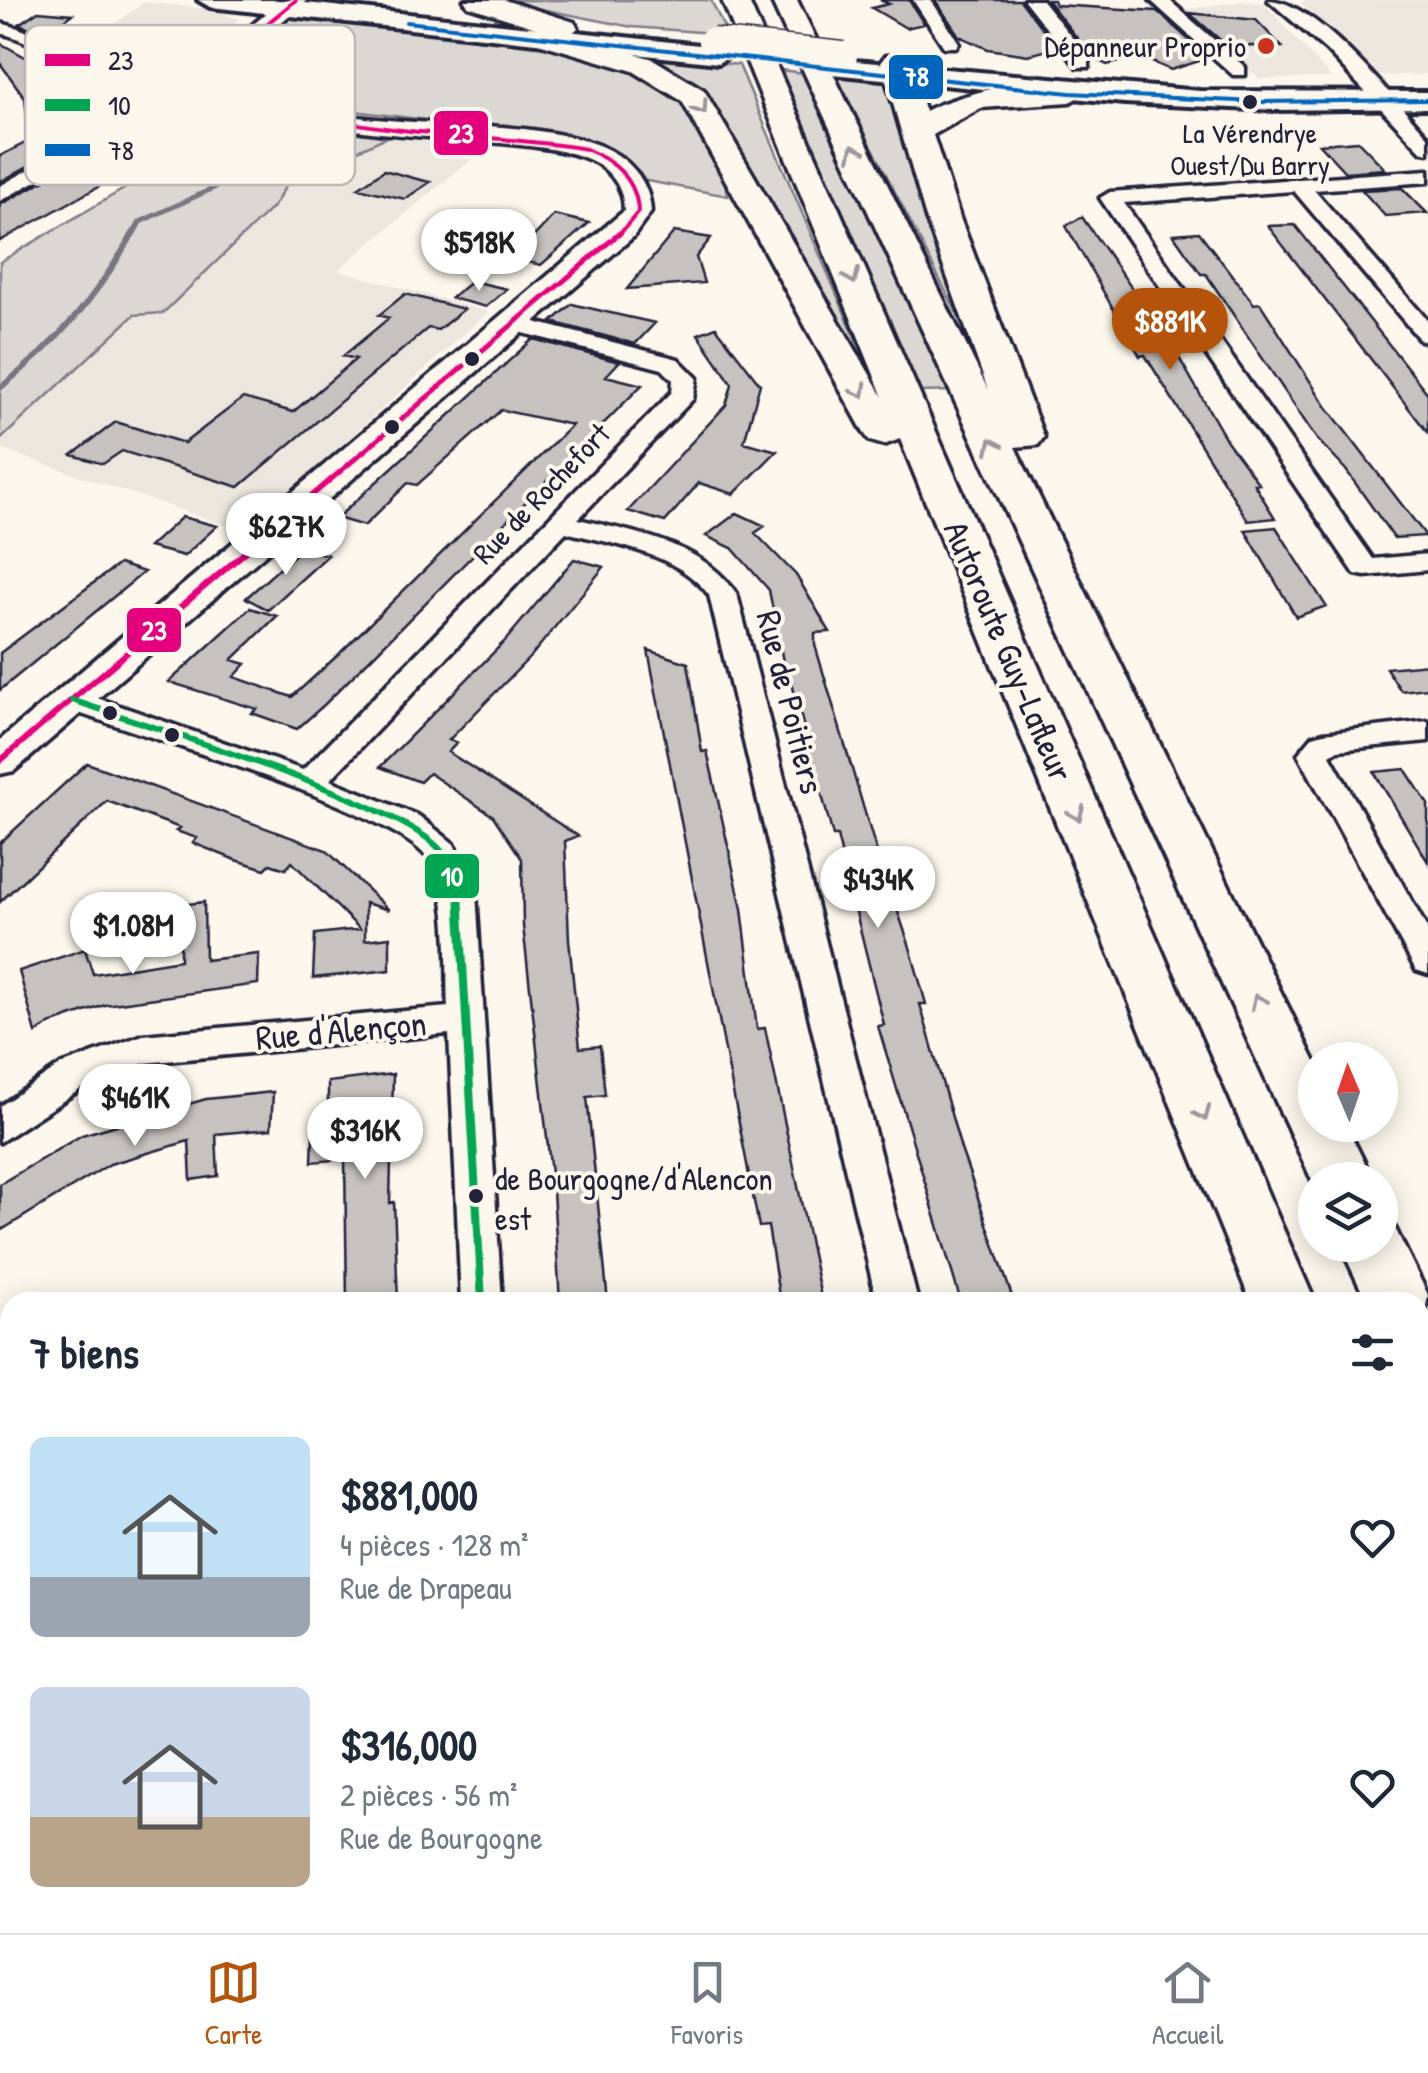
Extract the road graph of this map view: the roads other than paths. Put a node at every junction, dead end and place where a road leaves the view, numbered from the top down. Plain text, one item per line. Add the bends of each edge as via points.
1 (210, 0) edge
2 (477, 0) edge
3 (784, 0) edge
4 (922, 0) edge
5 (1034, 0) edge
6 (1184, 0) edge
7 (1276, 0) edge
8 (1159, 1) edge
9 (292, 3) edge
10 (353, 4) edge
11 (735, 7) edge
12 (266, 25) edge
13 (0, 28) edge
14 (556, 32) junction
15 (25, 35) edge
16 (950, 43) dead end
17 (1083, 64) dead end
18 (897, 68) junction
19 (1239, 71) dead end
20 (1428, 87) edge
21 (1070, 92) junction
22 (1369, 93) junction
23 (1428, 100) edge
24 (355, 119) edge
25 (917, 132) junction
26 (1428, 147) edge
27 (1428, 176) edge
28 (25, 181) edge
29 (1299, 185) junction
30 (0, 196) edge
31 (512, 323) junction
32 (1428, 335) edge
33 (557, 522) junction
34 (1428, 562) edge
35 (989, 605) junction
36 (1110, 691) junction
37 (72, 700) junction
38 (1428, 731) edge
39 (0, 761) edge
40 (308, 782) junction
41 (1415, 913) edge
42 (1428, 961) edge
43 (464, 1019) junction
44 (1298, 1086) edge
45 (0, 1126) edge
46 (1380, 1262) edge
47 (481, 1292) edge
48 (896, 1292) edge
49 (1279, 1292) edge
50 (1395, 1292) edge

1 - 9 main road
2 - 14 highway
36 -> 3 highway, Autoroute Guy-Lafleur
4 - 16 street
5 - 17 street
6 - 8 street
7 - 22 street via 1306,28 1315,48
8 - 19 street
9 - 10 main road
9 - 12 street
9 - 14 main road
10 - 14 main road
11 -> 35 highway, Autoroute Guy-Lafleur
13 - 15 street
14 - 18 main road
14 -> 35 highway via 644,64 698,101 889,443
18 - 21 main road
18 - 22 main road
18 - 25 highway
20 - 22 main road
21 - 22 main road via 1257,102
21 - 25 highway via 964,101
22 - 23 main road
22 - 26 street
24 - 31 street via 572,146 604,157 628,179 639,203 633,221
25 - 36 highway
27 - 29 street
28 - 30 street
29 - 32 street
29 - 34 street via 1110,198 1365,568
31 - 33 street, Rue de Rochefort via 657,360 679,370 686,386
31 - 37 street
33 - 40 street, Rue de Rochefort
33 - 48 street, Rue de Poitiers via 682,558 708,572 723,594
35 -> 49 highway, Autoroute Guy-Lafleur
44 -> 36 highway, Autoroute Guy-Lafleur
37 - 39 street
37 - 40 street
38 - 41 street via 1316,748 1316,762
40 - 43 street via 408,824 442,852 459,893
41 - 42 street
43 - 45 street, Rue d'Alençon via 143,1049 74,1075
43 - 47 street
46 - 50 highway

